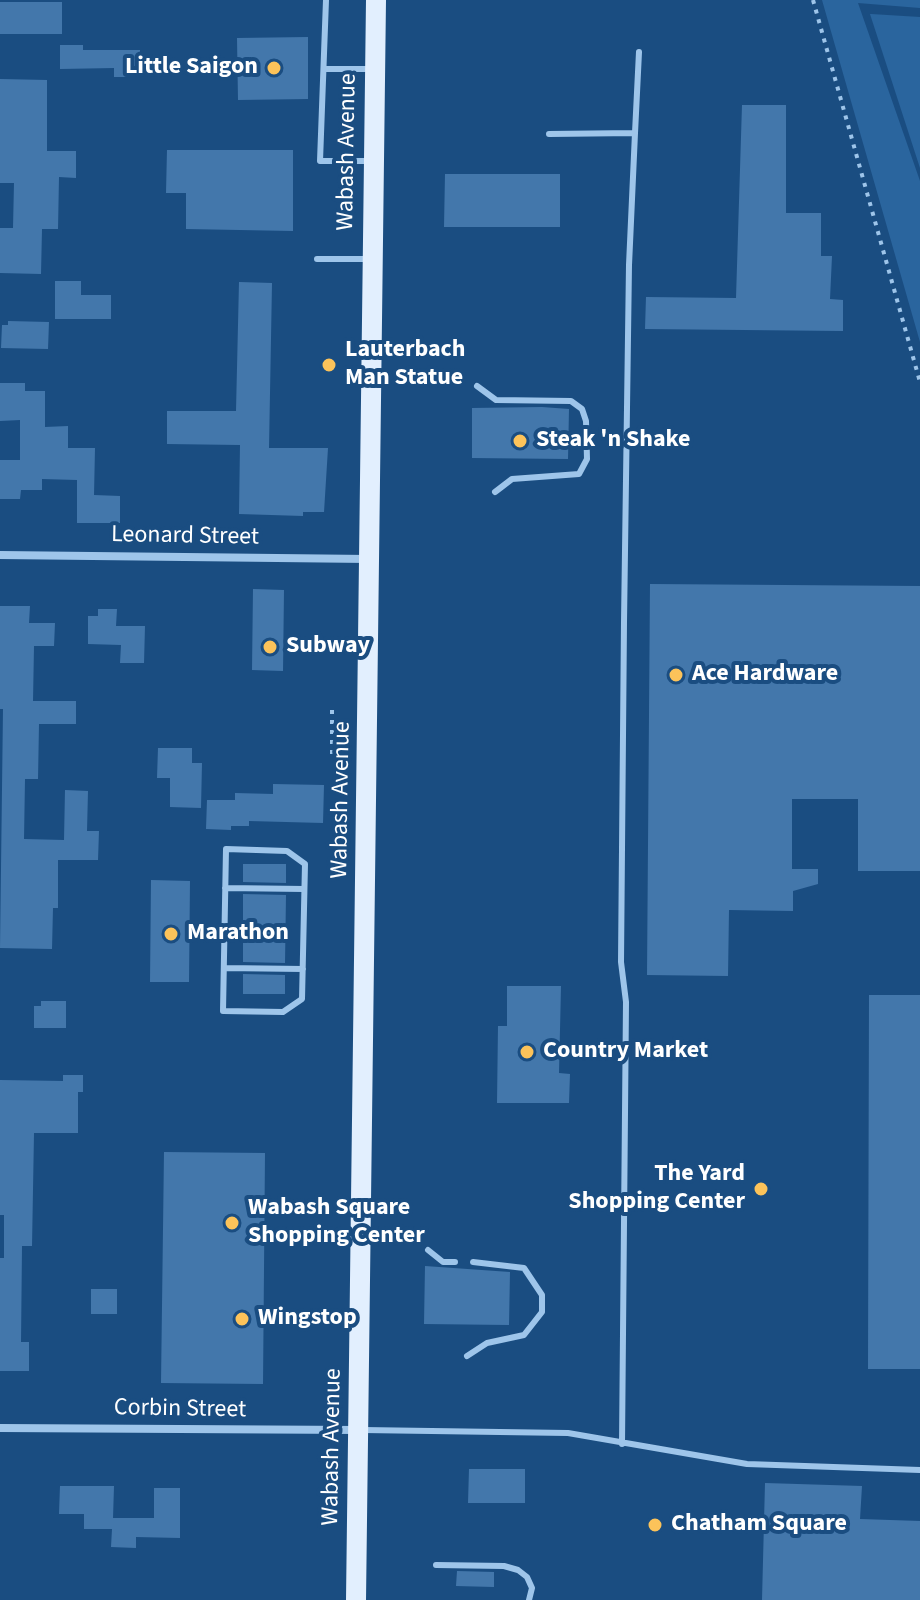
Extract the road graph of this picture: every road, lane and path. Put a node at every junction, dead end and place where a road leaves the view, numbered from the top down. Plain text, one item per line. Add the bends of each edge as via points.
1 (326, 0) edge
2 (376, 0) edge
3 (813, 0) edge
4 (639, 52) dead end
5 (325, 69) junction
6 (375, 69) junction
7 (635, 133) junction
8 (549, 134) dead end
9 (374, 162) junction
10 (317, 259) dead end
11 (373, 259) junction
12 (920, 382) edge
13 (477, 386) dead end
14 (495, 492) dead end
15 (0, 555) edge
16 (370, 559) junction
17 (332, 705) dead end
18 (332, 754) dead end
19 (225, 888) junction
20 (304, 889) junction
21 (224, 968) junction
22 (303, 969) junction
23 (428, 1250) dead end
24 (455, 1262) dead end
25 (473, 1262) dead end
26 (467, 1356) dead end
27 (0, 1428) edge
28 (360, 1430) junction
29 (622, 1444) junction
30 (920, 1470) edge
31 (436, 1565) dead end
32 (356, 1600) edge
33 (529, 1600) edge

1 - 5 lane
2 - 6 main road, Wabash Avenue
3 - 12 path
4 - 7 lane
5 - 6 lane
5 - 9 lane via 320,161
6 - 9 main road, Wabash Avenue
7 - 8 lane
7 - 29 lane via 624,573
9 - 11 main road, Wabash Avenue
10 - 11 lane
11 - 16 main road, Wabash Avenue
13 - 14 lane via 496,400 571,401 586,421 587,459 579,474 512,479
15 - 16 street, Leonard Street
16 - 28 main road, Wabash Avenue
17 - 18 path
19 - 20 lane
19 - 20 lane via 226,849 287,851 305,864
19 - 21 lane
20 - 22 lane
21 - 22 lane
21 - 22 lane via 223,1011 283,1012 302,999
23 - 24 lane via 443,1262
25 - 26 lane via 524,1268 542,1295 542,1312 524,1335 487,1343
27 - 28 street, Corbin Street
28 - 29 lane via 568,1433
28 - 32 main road, Wabash Avenue
29 - 30 lane via 747,1464
31 - 33 lane via 518,1570 532,1588

